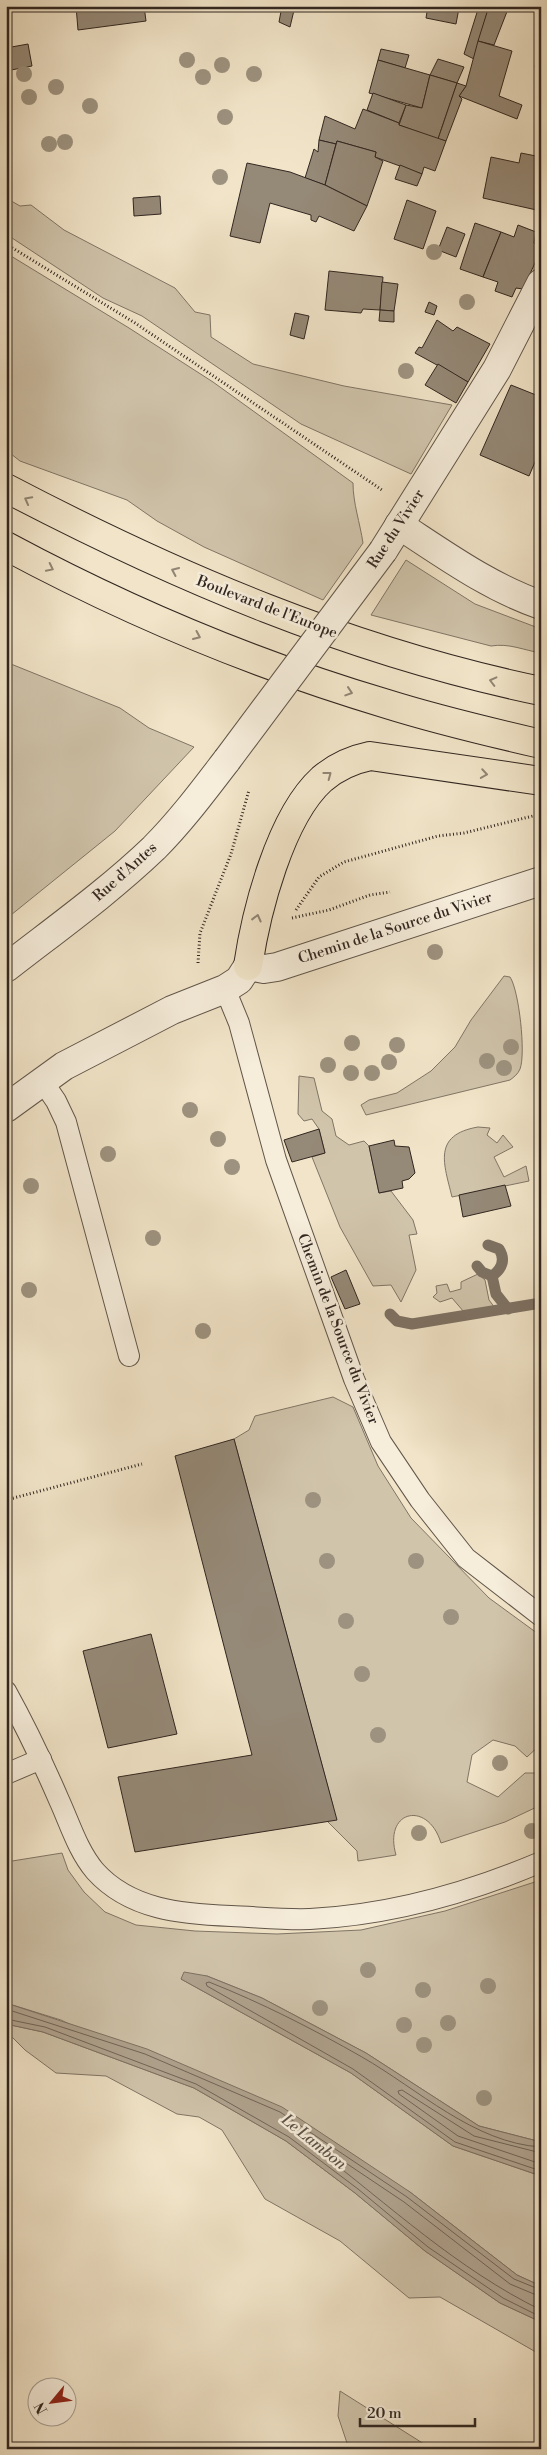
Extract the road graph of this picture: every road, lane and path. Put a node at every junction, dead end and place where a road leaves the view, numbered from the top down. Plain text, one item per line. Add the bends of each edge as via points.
1 (6, 244) edge
2 (541, 282) edge
3 (6, 488) edge
4 (405, 517) junction
5 (6, 546) edge
6 (541, 605) edge
7 (541, 691) edge
8 (541, 744) edge
9 (222, 766) junction
10 (541, 781) edge
11 (541, 814) edge
12 (541, 881) edge
13 (291, 918) dead end
14 (248, 966) junction
15 (6, 968) edge
16 (198, 968) dead end
17 (225, 989) junction
18 (43, 1082) junction
19 (6, 1108) edge
20 (129, 1356) dead end
21 (142, 1464) dead end
22 (6, 1500) edge
23 (541, 1616) edge
24 (6, 1691) edge
25 (41, 1759) junction
26 (6, 1774) edge
27 (541, 1862) edge

1 - 4 path via 135,323
2 - 4 street, Rue du Vivier via 496,369
7 -> 3 highway, Boulevard de l'Europe via 422,662 271,612 125,548
4 - 6 street via 464,568
4 - 9 street, Rue du Vivier, bridge
5 -> 8 highway via 237,653 388,704
9 - 15 street, Rue d'Antes via 177,822 130,870
9 - 16 path via 251,785 231,854 200,933
14 -> 10 highway via 265,887 283,841 303,804 321,780 337,768 370,756
11 - 13 path via 438,836 344,862 319,877
12 - 14 street, Chemin de la Source du Vivier via 277,967
14 - 17 street via 239,980
17 - 18 street via 172,1010 64,1066
17 - 23 lane, Chemin de la Source du Vivier via 239,1023 276,1160 354,1379 381,1442 420,1500 466,1558
18 - 19 street
18 - 20 lane via 66,1122
21 - 22 path
24 - 25 lane
25 - 26 lane
25 - 27 lane via 80,1847 95,1870 117,1891 148,1906 181,1912 257,1917 303,1919 348,1915 437,1898

